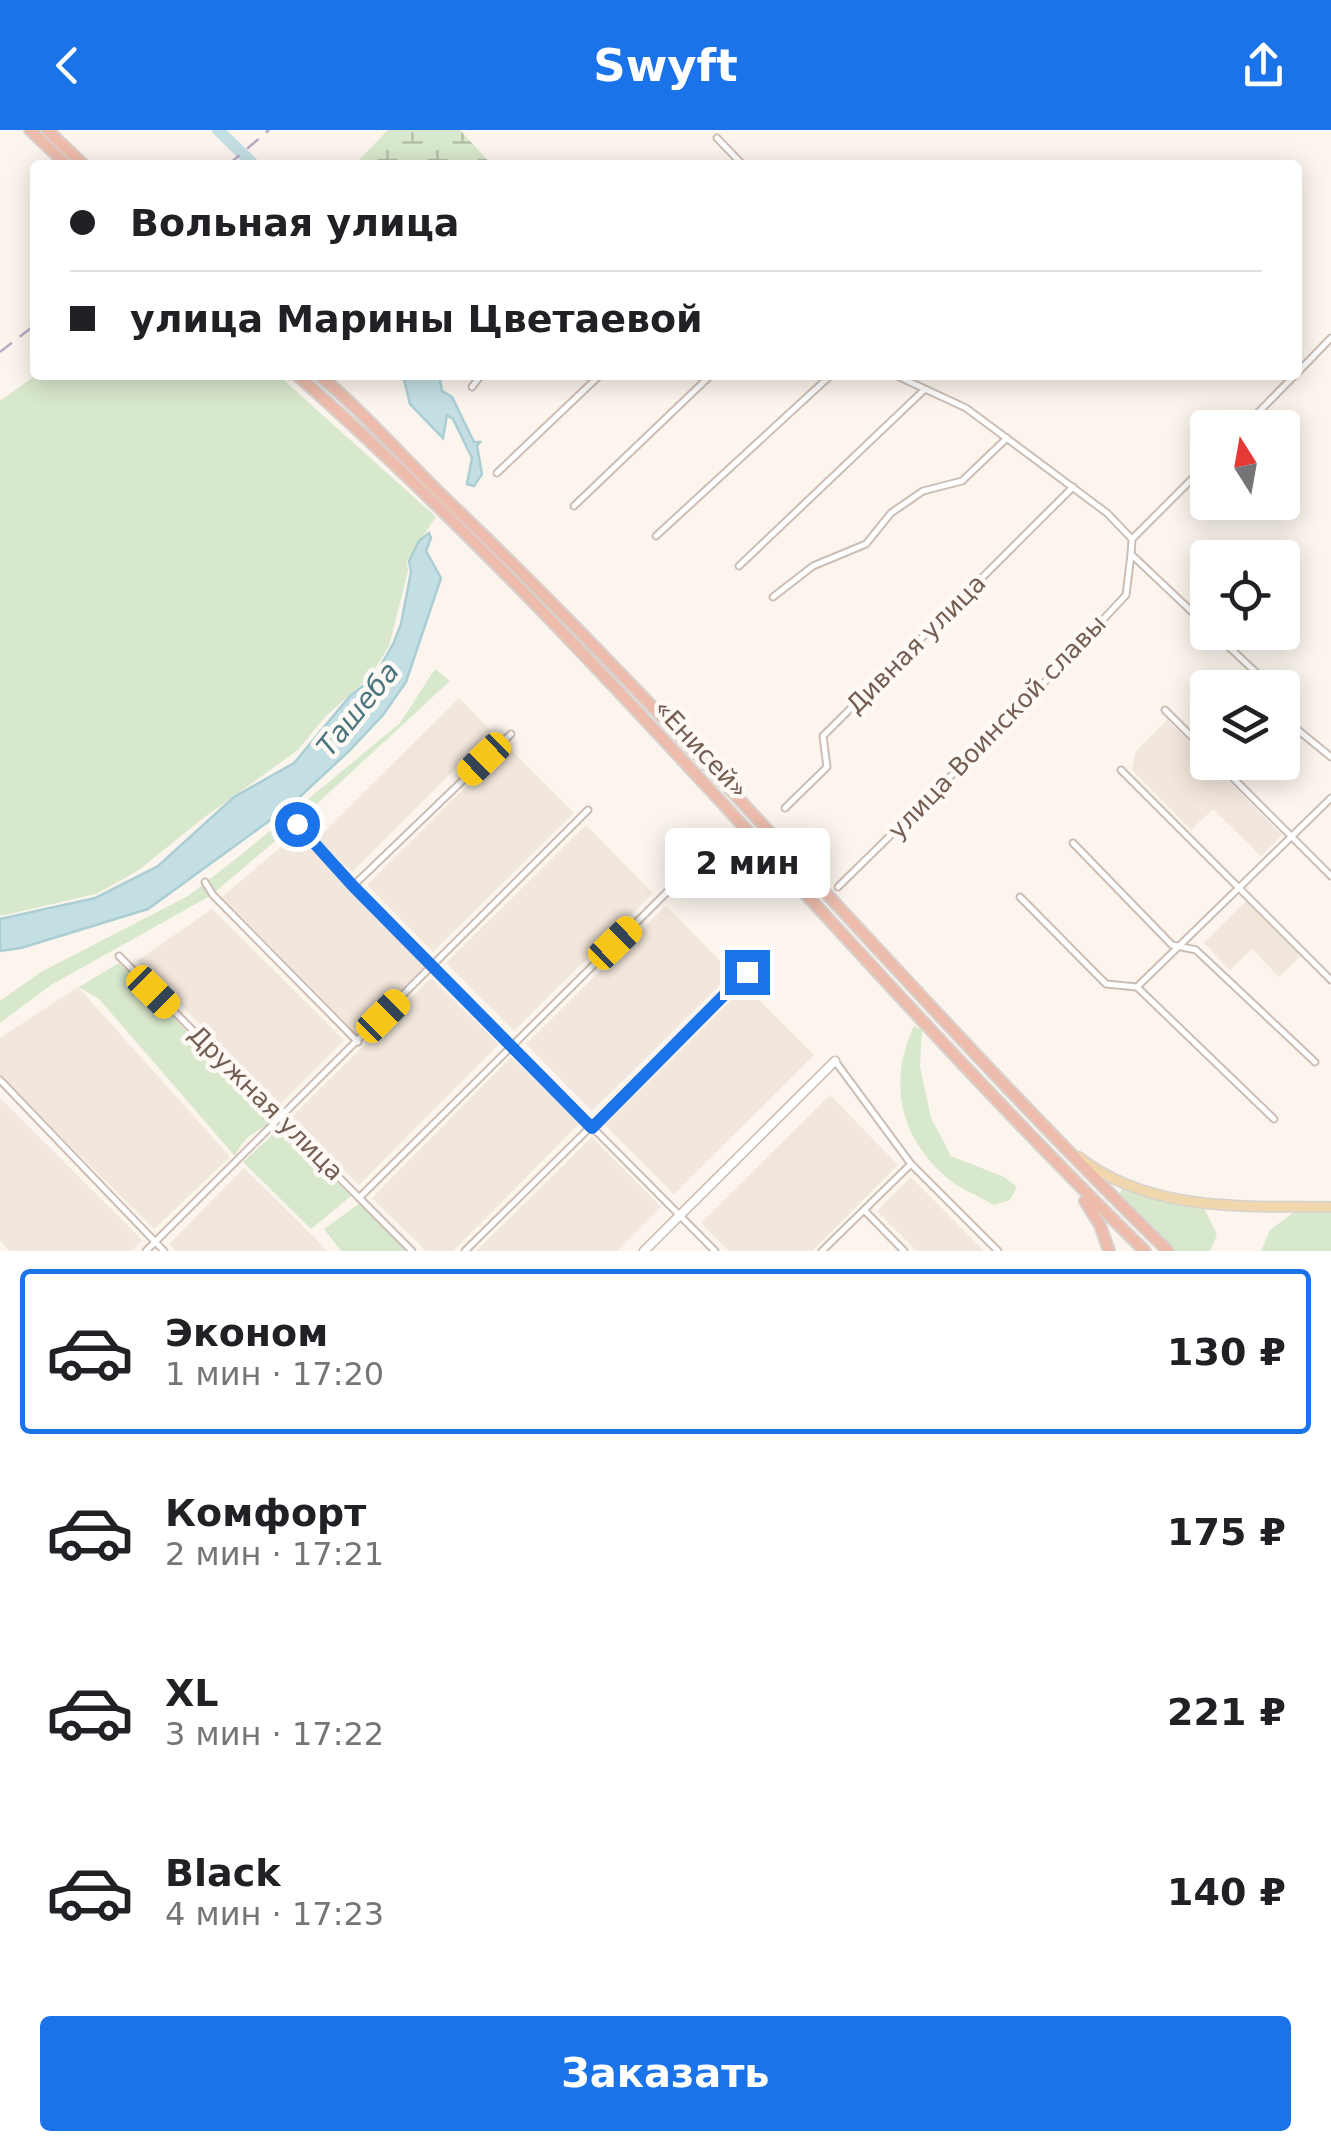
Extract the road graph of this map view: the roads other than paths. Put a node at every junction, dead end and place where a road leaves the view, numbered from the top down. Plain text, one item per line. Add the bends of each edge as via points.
1 (30, 130) edge
2 (47, 130) edge
3 (717, 138) dead end
4 (62, 160) edge
5 (79, 160) edge
6 (739, 160) edge
7 (1331, 338) edge
8 (1302, 368) edge
9 (302, 380) edge
10 (326, 380) edge
11 (477, 380) edge
12 (595, 380) edge
13 (707, 380) edge
14 (826, 380) edge
15 (905, 380) edge
16 (1290, 380) edge
17 (472, 387) dead end
18 (924, 390) junction
19 (1261, 410) edge
20 (1007, 438) junction
21 (497, 473) dead end
22 (1190, 481) edge
23 (1073, 487) junction
24 (574, 506) dead end
25 (656, 536) dead end
26 (1132, 539) junction
27 (1131, 554) junction
28 (738, 566) dead end
29 (772, 597) dead end
30 (1190, 611) edge
31 (1232, 650) edge
32 (1254, 670) edge
33 (1165, 710) dead end
34 (1300, 732) edge
35 (511, 734) dead end
36 (1190, 735) edge
37 (1331, 757) edge
38 (1121, 770) dead end
39 (1235, 780) edge
40 (1331, 798) edge
41 (785, 808) dead end
42 (588, 810) dead end
43 (290, 815) dead end
44 (1291, 837) junction
45 (1073, 844) dead end
46 (1331, 876) edge
47 (205, 882) dead end
48 (353, 886) junction
49 (838, 887) dead end
50 (1240, 888) junction
51 (668, 892) dead end
52 (1020, 897) dead end
53 (1180, 947) junction
54 (119, 956) dead end
55 (433, 966) junction
56 (747, 972) dead end
57 (1331, 980) edge
58 (1137, 987) junction
59 (358, 1042) junction
60 (511, 1045) junction
61 (836, 1061) joint
62 (1315, 1062) dead end
63 (0, 1080) edge
64 (282, 1119) junction
65 (1274, 1119) dead end
66 (592, 1128) junction
67 (1053, 1136) junction
68 (1046, 1154) junction
69 (911, 1164) junction
70 (360, 1197) junction
71 (1331, 1207) edge
72 (864, 1210) junction
73 (680, 1215) junction
74 (155, 1242) junction
75 (146, 1251) edge
76 (164, 1251) edge
77 (412, 1251) edge
78 (465, 1251) edge
79 (644, 1251) edge
80 (714, 1251) edge
81 (822, 1251) edge
82 (904, 1251) edge
83 (998, 1251) edge
84 (1109, 1251) edge
85 (1145, 1251) edge
86 (1168, 1251) edge

1 - 4 highway
2 - 5 highway
3 - 6 street
7 - 8 street
9 - 68 highway, «Енисей» via 516,581
10 - 67 highway, «Енисей» via 684,738
11 - 17 street
12 - 21 street
13 - 24 street
14 - 25 street
15 - 18 street
16 - 19 street
18 - 20 street via 966,408
18 - 28 street
20 - 23 street
20 - 29 street via 962,480 924,492 890,514 866,544 813,566
22 - 26 street
23 - 26 street
23 - 41 street, Дивная улица via 822,736 827,767
26 - 27 street, улица Воинской славы
27 - 30 street
27 - 49 street, улица Воинской славы via 1126,595
31 - 32 street
33 - 36 street
34 - 37 street
35 - 48 street
38 - 50 street
39 - 44 street
40 - 44 street
42 - 55 street
43 - 48 street
44 - 46 street
44 - 50 street
45 - 53 street
47 - 59 street
48 - 55 street
50 - 53 street
50 - 57 street
51 - 60 street
52 - 58 street via 1106,984
53 - 58 street
53 - 62 street via 1196,950
54 - 64 street, Дружная улица
55 - 59 street
55 - 60 street
56 - 66 street
58 - 65 street
59 - 64 street
60 - 66 street
60 - 70 street
61 - 69 street
61 - 73 street
63 - 74 street
64 - 70 street, Дружная улица
64 - 74 street
66 - 73 street
66 - 78 street
67 - 71 main road via 1110,1176 1152,1194 1212,1204
67 - 86 highway, «Енисей»
68 - 84 highway via 1090,1207
68 - 85 highway, «Енисей»
69 - 72 street
69 - 83 street
70 - 77 street, Дружная улица
72 - 81 street
72 - 82 street
73 - 79 street
73 - 80 street
74 - 75 street
74 - 76 street

